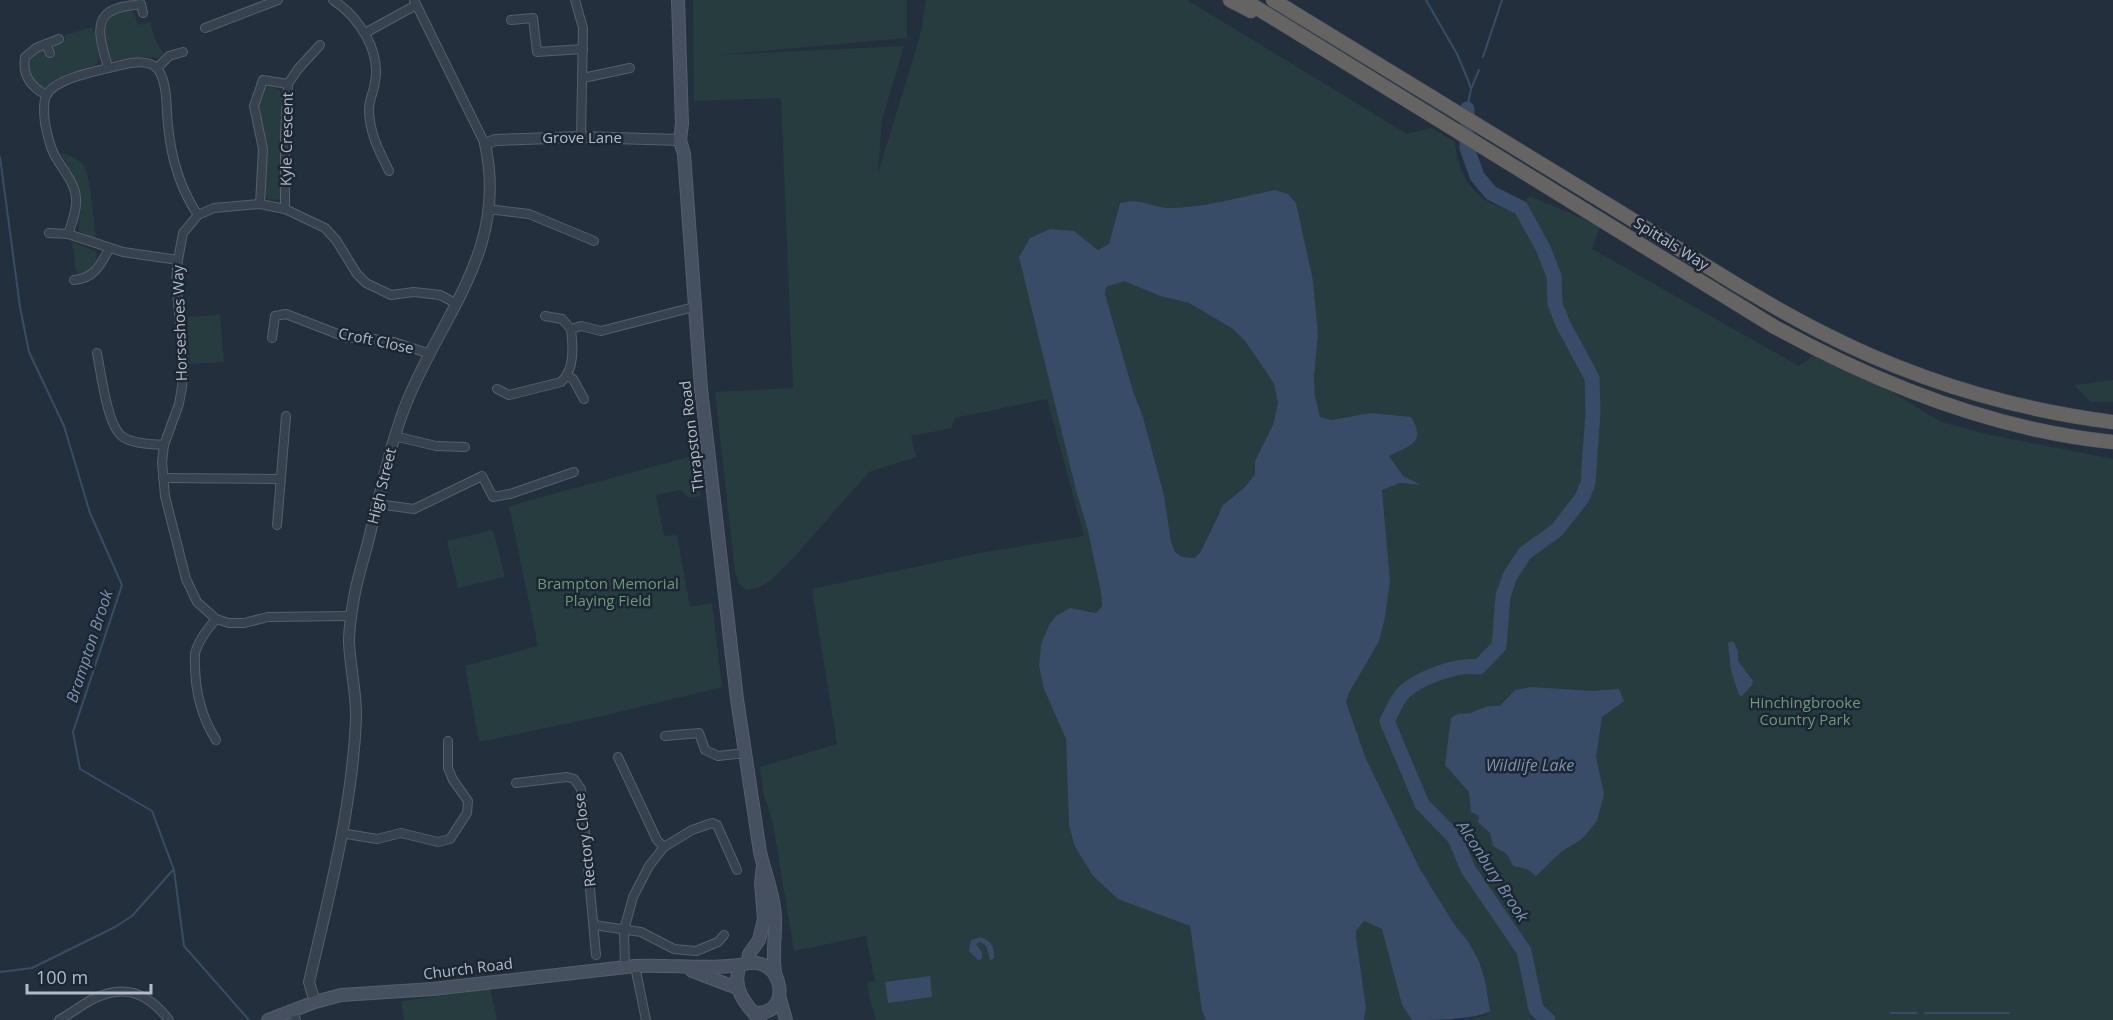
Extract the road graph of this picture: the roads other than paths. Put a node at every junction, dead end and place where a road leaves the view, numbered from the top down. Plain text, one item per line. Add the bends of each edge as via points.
1 (278, 0) edge
2 (333, 0) edge
3 (574, 0) edge
4 (678, 0) edge
5 (1230, 0) edge
6 (1244, 0) edge
7 (1273, 0) edge
8 (415, 2) edge
9 (143, 13) dead end
10 (511, 20) dead end
11 (205, 28) dead end
12 (1291, 29) junction
13 (365, 33) junction
14 (59, 39) dead end
15 (320, 45) dead end
16 (583, 49) junction
17 (183, 52) dead end
18 (108, 68) junction
19 (157, 68) junction
20 (630, 68) dead end
21 (583, 78) junction
22 (288, 84) junction
23 (46, 95) junction
24 (581, 136) junction
25 (680, 140) junction
26 (484, 144) junction
27 (389, 171) dead end
28 (260, 204) junction
29 (285, 209) junction
30 (488, 209) junction
31 (198, 215) junction
32 (49, 233) dead end
33 (68, 234) junction
34 (594, 241) dead end
35 (109, 249) junction
36 (178, 260) junction
37 (74, 280) dead end
38 (457, 304) junction
39 (694, 307) junction
40 (545, 316) dead end
41 (571, 329) junction
42 (272, 338) dead end
43 (97, 353) dead end
44 (430, 354) junction
45 (567, 376) junction
46 (497, 389) dead end
47 (584, 399) dead end
48 (286, 416) dead end
49 (2113, 422) edge
50 (394, 436) junction
51 (2113, 442) edge
52 (164, 445) junction
53 (465, 447) dead end
54 (574, 472) dead end
55 (163, 478) junction
56 (280, 479) junction
57 (377, 504) junction
58 (277, 525) dead end
59 (350, 616) junction
60 (216, 619) junction
61 (665, 736) dead end
62 (216, 740) dead end
63 (448, 741) dead end
64 (745, 753) junction
65 (618, 757) dead end
66 (516, 783) dead end
67 (341, 832) junction
68 (664, 848) junction
69 (763, 866) junction
70 (737, 870) dead end
71 (594, 925) junction
72 (624, 930) junction
73 (724, 935) dead end
74 (596, 955) dead end
75 (744, 964) junction
76 (680, 966) junction
77 (630, 967) junction
78 (776, 978) junction
79 (737, 988) junction
80 (780, 999) junction
81 (315, 1002) junction
82 (294, 1015) edge
83 (757, 1016) edge
84 (59, 1020) edge
85 (169, 1020) edge
86 (268, 1020) edge
87 (646, 1020) edge
88 (786, 1020) edge

1 - 11 street
2 - 13 street
3 - 16 street via 583,28
4 - 25 main road, Thrapston Road
5 - 12 highway
6 - 12 highway, Spittals Way
7 - 49 highway, Spittals Way via 1782,311 1853,348 1930,379 2000,400
8 - 13 street
8 - 26 street, High Street
9 - 18 street via 141,4 117,8 103,20 100,31
10 - 16 street via 533,18 537,52
12 - 51 highway, Spittals Way via 1773,326 1844,364 1924,397 1984,416 2039,431
13 - 27 street via 376,57 376,81 369,107 371,131
14 - 23 street via 25,57 23,70 30,83
15 - 22 street, Kyle Crescent
16 - 21 street
17 - 19 street via 169,56
18 - 19 street via 132,63
18 - 23 street via 72,78
19 - 31 street via 165,91 174,166
20 - 21 street
21 - 24 street
22 - 28 street via 262,80 254,106 263,149
22 - 29 street, Kyle Crescent
23 - 33 street via 47,134 76,199
24 - 25 street, Grove Lane
24 - 26 street, Grove Lane via 495,140
25 - 39 main road, Thrapston Road
26 - 30 street, High Street via 489,165
28 - 29 street
28 - 31 street via 214,208
29 - 38 street via 325,228 366,283 391,295 440,295
30 - 34 street via 529,214
30 - 38 street, High Street via 484,238
31 - 36 street, Horseshoes Way via 183,233
32 - 33 street
33 - 35 street
35 - 36 street
35 - 37 street via 98,268
36 - 52 street, Horseshoes Way via 176,281 184,366 179,404
38 - 44 street, High Street
39 - 41 street via 601,331 581,326
39 - 64 main road, Thrapston Road
40 - 41 street via 562,319
41 - 45 street
42 - 44 street, Croft Close via 275,316 286,314 348,338 394,342
43 - 52 street via 118,433 133,441
44 - 50 street, High Street
45 - 46 street via 561,382 509,395
45 - 47 street
48 - 56 street
50 - 53 street via 436,446
50 - 57 street, High Street
52 - 55 street, Horseshoes Way
54 - 57 street via 493,497 482,476 414,509
55 - 56 street
55 - 60 street, Horseshoes Way via 186,579 197,602
56 - 58 street
57 - 59 street, High Street
59 - 60 street via 268,617 244,623
59 - 67 street, High Street via 356,718
60 - 62 street via 195,652 197,697
61 - 64 street via 699,733 705,750 718,756
63 - 67 street via 448,768 468,801 467,813 450,839 438,842 401,833 377,839
64 - 69 main road, Thrapston Road
65 - 68 street
66 - 71 street, Rectory Close via 567,777 574,779 581,789
67 - 81 street, High Street via 309,982
68 - 70 street via 711,823 717,825
68 - 72 street via 649,866 633,897
69 - 75 main road, Thrapston Road via 764,919 759,940
69 - 78 main road, Thrapston Road via 775,915 772,963
71 - 72 street
71 - 74 street, Rectory Close
72 - 73 street via 641,932 674,949 696,951 718,942
72 - 77 street
75 - 76 main road, Church Road
75 - 78 main road via 763,965
75 - 79 main road, Thrapston Road via 737,972
76 - 77 main road, Church Road
76 - 79 main road
77 - 81 main road, Church Road via 341,996
77 - 87 street
78 - 80 main road, Thrapston Road
79 - 83 main road
80 - 83 main road via 770,1014
80 - 88 main road, Thrapston Road
81 - 82 main road, Church Road
82 - 86 main road, Church Road
84 - 85 street via 92,1000 127,990 145,997

